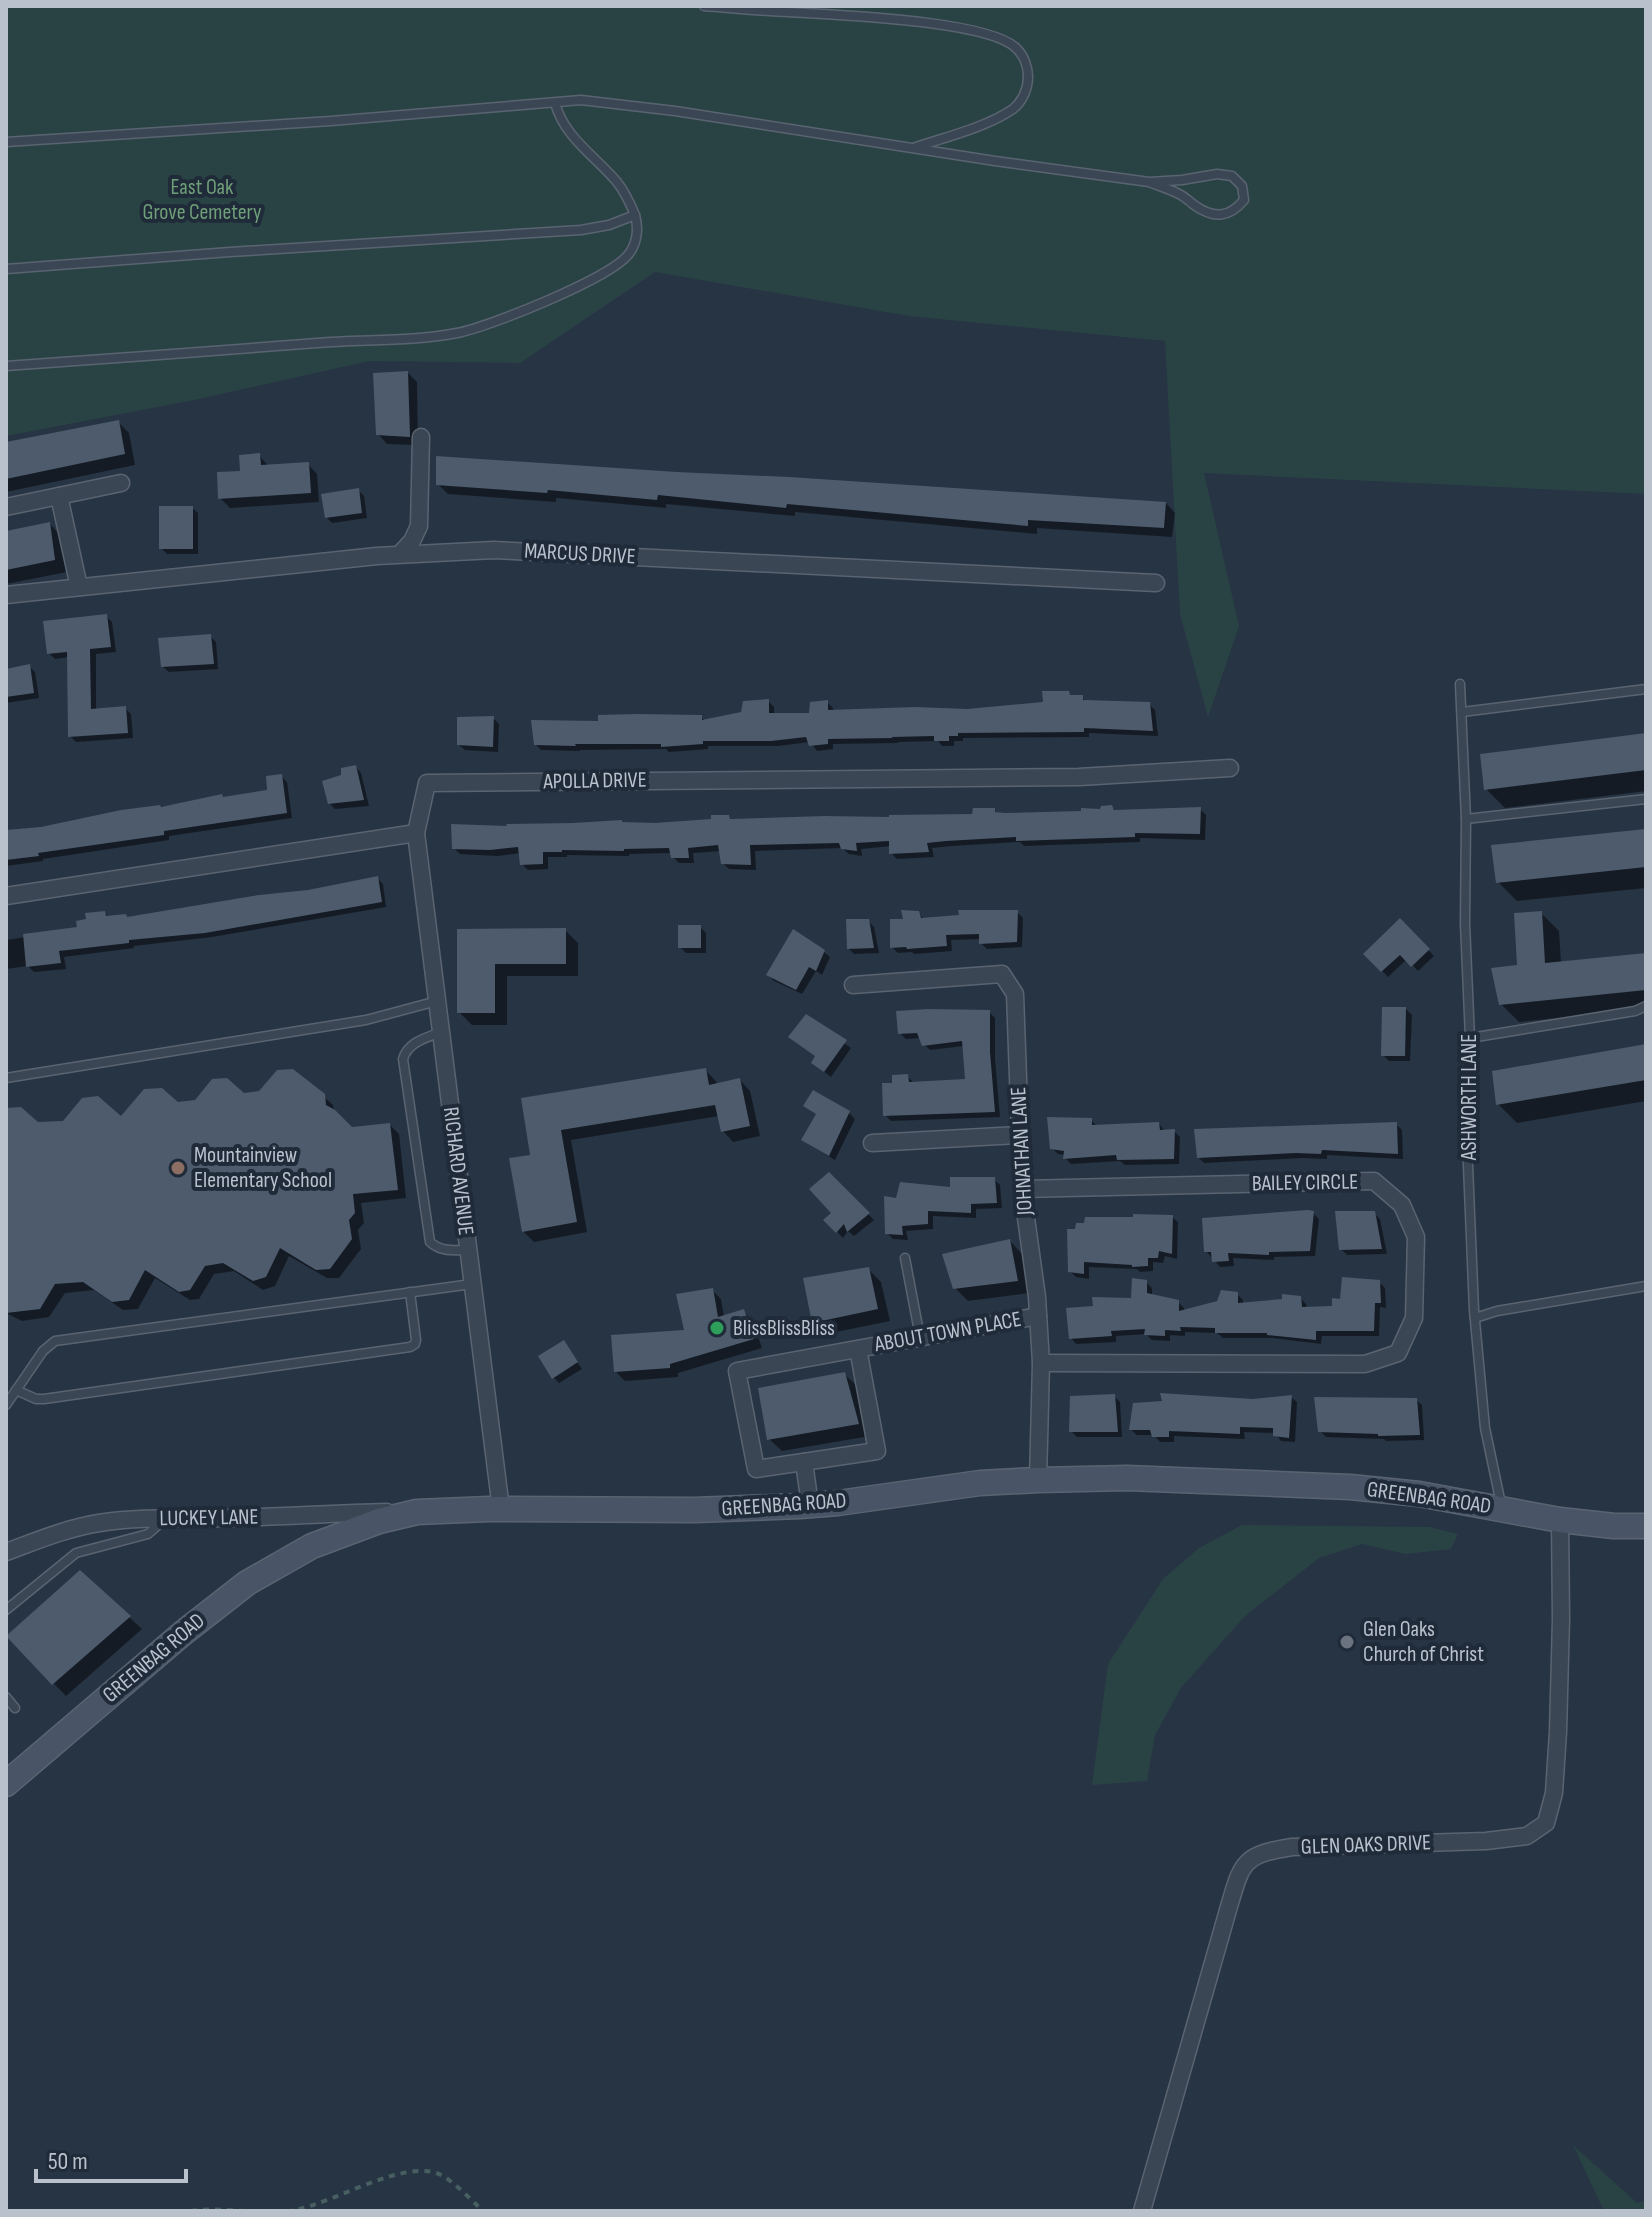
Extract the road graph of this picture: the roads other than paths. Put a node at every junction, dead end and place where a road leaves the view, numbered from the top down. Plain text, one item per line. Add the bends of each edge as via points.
1 (704, 6) edge
2 (555, 103) junction
3 (6, 142) edge
4 (914, 148) junction
5 (1149, 182) junction
6 (635, 215) junction
7 (6, 269) edge
8 (6, 366) edge
9 (421, 437) dead end
10 (121, 483) dead end
11 (59, 496) junction
12 (6, 507) edge
13 (400, 554) junction
14 (1156, 583) dead end
15 (79, 587) junction
16 (6, 595) edge
17 (1460, 684) dead end
18 (1646, 689) edge
19 (1462, 712) junction
20 (1230, 768) dead end
21 (1646, 799) edge
22 (1466, 819) junction
23 (416, 833) junction
24 (6, 896) edge
25 (853, 985) dead end
26 (437, 1001) junction
27 (1646, 1006) edge
28 (441, 1032) junction
29 (1470, 1038) junction
30 (6, 1078) edge
31 (1019, 1135) junction
32 (872, 1143) dead end
33 (1022, 1189) junction
34 (468, 1250) junction
35 (905, 1258) dead end
36 (472, 1284) junction
37 (1646, 1286) edge
38 (410, 1292) junction
39 (1038, 1316) junction
40 (1475, 1318) junction
41 (920, 1337) junction
42 (858, 1349) junction
43 (1041, 1363) junction
44 (16, 1390) junction
45 (6, 1405) edge
46 (804, 1462) junction
47 (1038, 1480) junction
48 (810, 1505) junction
49 (501, 1509) junction
50 (1502, 1509) junction
51 (417, 1512) junction
52 (166, 1519) junction
53 (1560, 1520) junction
54 (1646, 1526) edge
55 (6, 1552) edge
56 (6, 1610) edge
57 (6, 1697) edge
58 (15, 1708) dead end
59 (6, 1784) edge
60 (1142, 2211) edge

1 - 4 lane via 948,26 998,37 1017,48 1028,79 1015,108
2 - 3 lane
2 - 4 lane via 596,101
2 - 6 lane via 568,132 619,184
4 - 5 lane
5 - 5 lane via 1212,214 1234,211 1244,200 1242,186 1232,176
6 - 7 lane via 581,230
6 - 8 lane via 636,240 619,264 550,298 460,332
9 - 13 street via 419,526
10 - 11 street
11 - 12 street
11 - 15 street
13 - 14 street, MARCUS DRIVE via 494,550
13 - 15 street, MARCUS DRIVE
15 - 16 street, MARCUS DRIVE
17 - 19 lane, ASHWORTH LANE
18 - 19 lane
19 - 22 lane, ASHWORTH LANE
20 - 23 street, APOLLA DRIVE via 1079,777 427,783
21 - 22 lane
22 - 29 lane, ASHWORTH LANE
23 - 24 street
23 - 26 street, RICHARD AVENUE
25 - 31 street, JOHNATHAN LANE via 1002,974 1015,994
26 - 28 street, RICHARD AVENUE
26 - 30 lane via 366,1020
27 - 29 lane
28 - 34 street, RICHARD AVENUE
28 - 34 lane via 413,1044 403,1059 430,1242 444,1250
29 - 40 lane, ASHWORTH LANE via 1466,1117
31 - 32 street
31 - 33 street, JOHNATHAN LANE
33 - 39 street, JOHNATHAN LANE
33 - 43 street, BAILEY CIRCLE via 1374,1181 1402,1205 1416,1237 1414,1318 1398,1353 1365,1364
34 - 36 street, RICHARD AVENUE
35 - 41 lane
36 - 38 lane
36 - 49 street, RICHARD AVENUE
37 - 40 lane
38 - 44 lane via 55,1341
38 - 44 lane via 416,1340 410,1347 44,1399
39 - 41 street, ABOUT TOWN PLACE
39 - 43 street, JOHNATHAN LANE
40 - 50 lane, ASHWORTH LANE via 1485,1428
41 - 42 street, ABOUT TOWN PLACE
42 - 46 street, ABOUT TOWN PLACE via 877,1451
42 - 46 street, ABOUT TOWN PLACE via 737,1371 756,1469
43 - 47 street, JOHNATHAN LANE
44 - 45 lane
46 - 48 street
47 - 48 main road, GREENBAG ROAD
47 - 50 main road, GREENBAG ROAD via 1350,1487
48 - 49 main road, GREENBAG ROAD
49 - 51 main road, GREENBAG ROAD
50 - 53 main road, GREENBAG ROAD
51 - 52 street, LUCKEY LANE
51 - 59 main road, GREENBAG ROAD via 312,1546 247,1583
52 - 55 street, LUCKEY LANE via 99,1523
52 - 56 lane via 148,1534 76,1553
53 - 54 main road, GREENBAG ROAD
53 - 60 street, GLEN OAKS DRIVE via 1558,1732 1554,1793 1546,1823 1527,1836 1486,1841 1292,1847 1250,1859 1235,1886
57 - 58 lane

